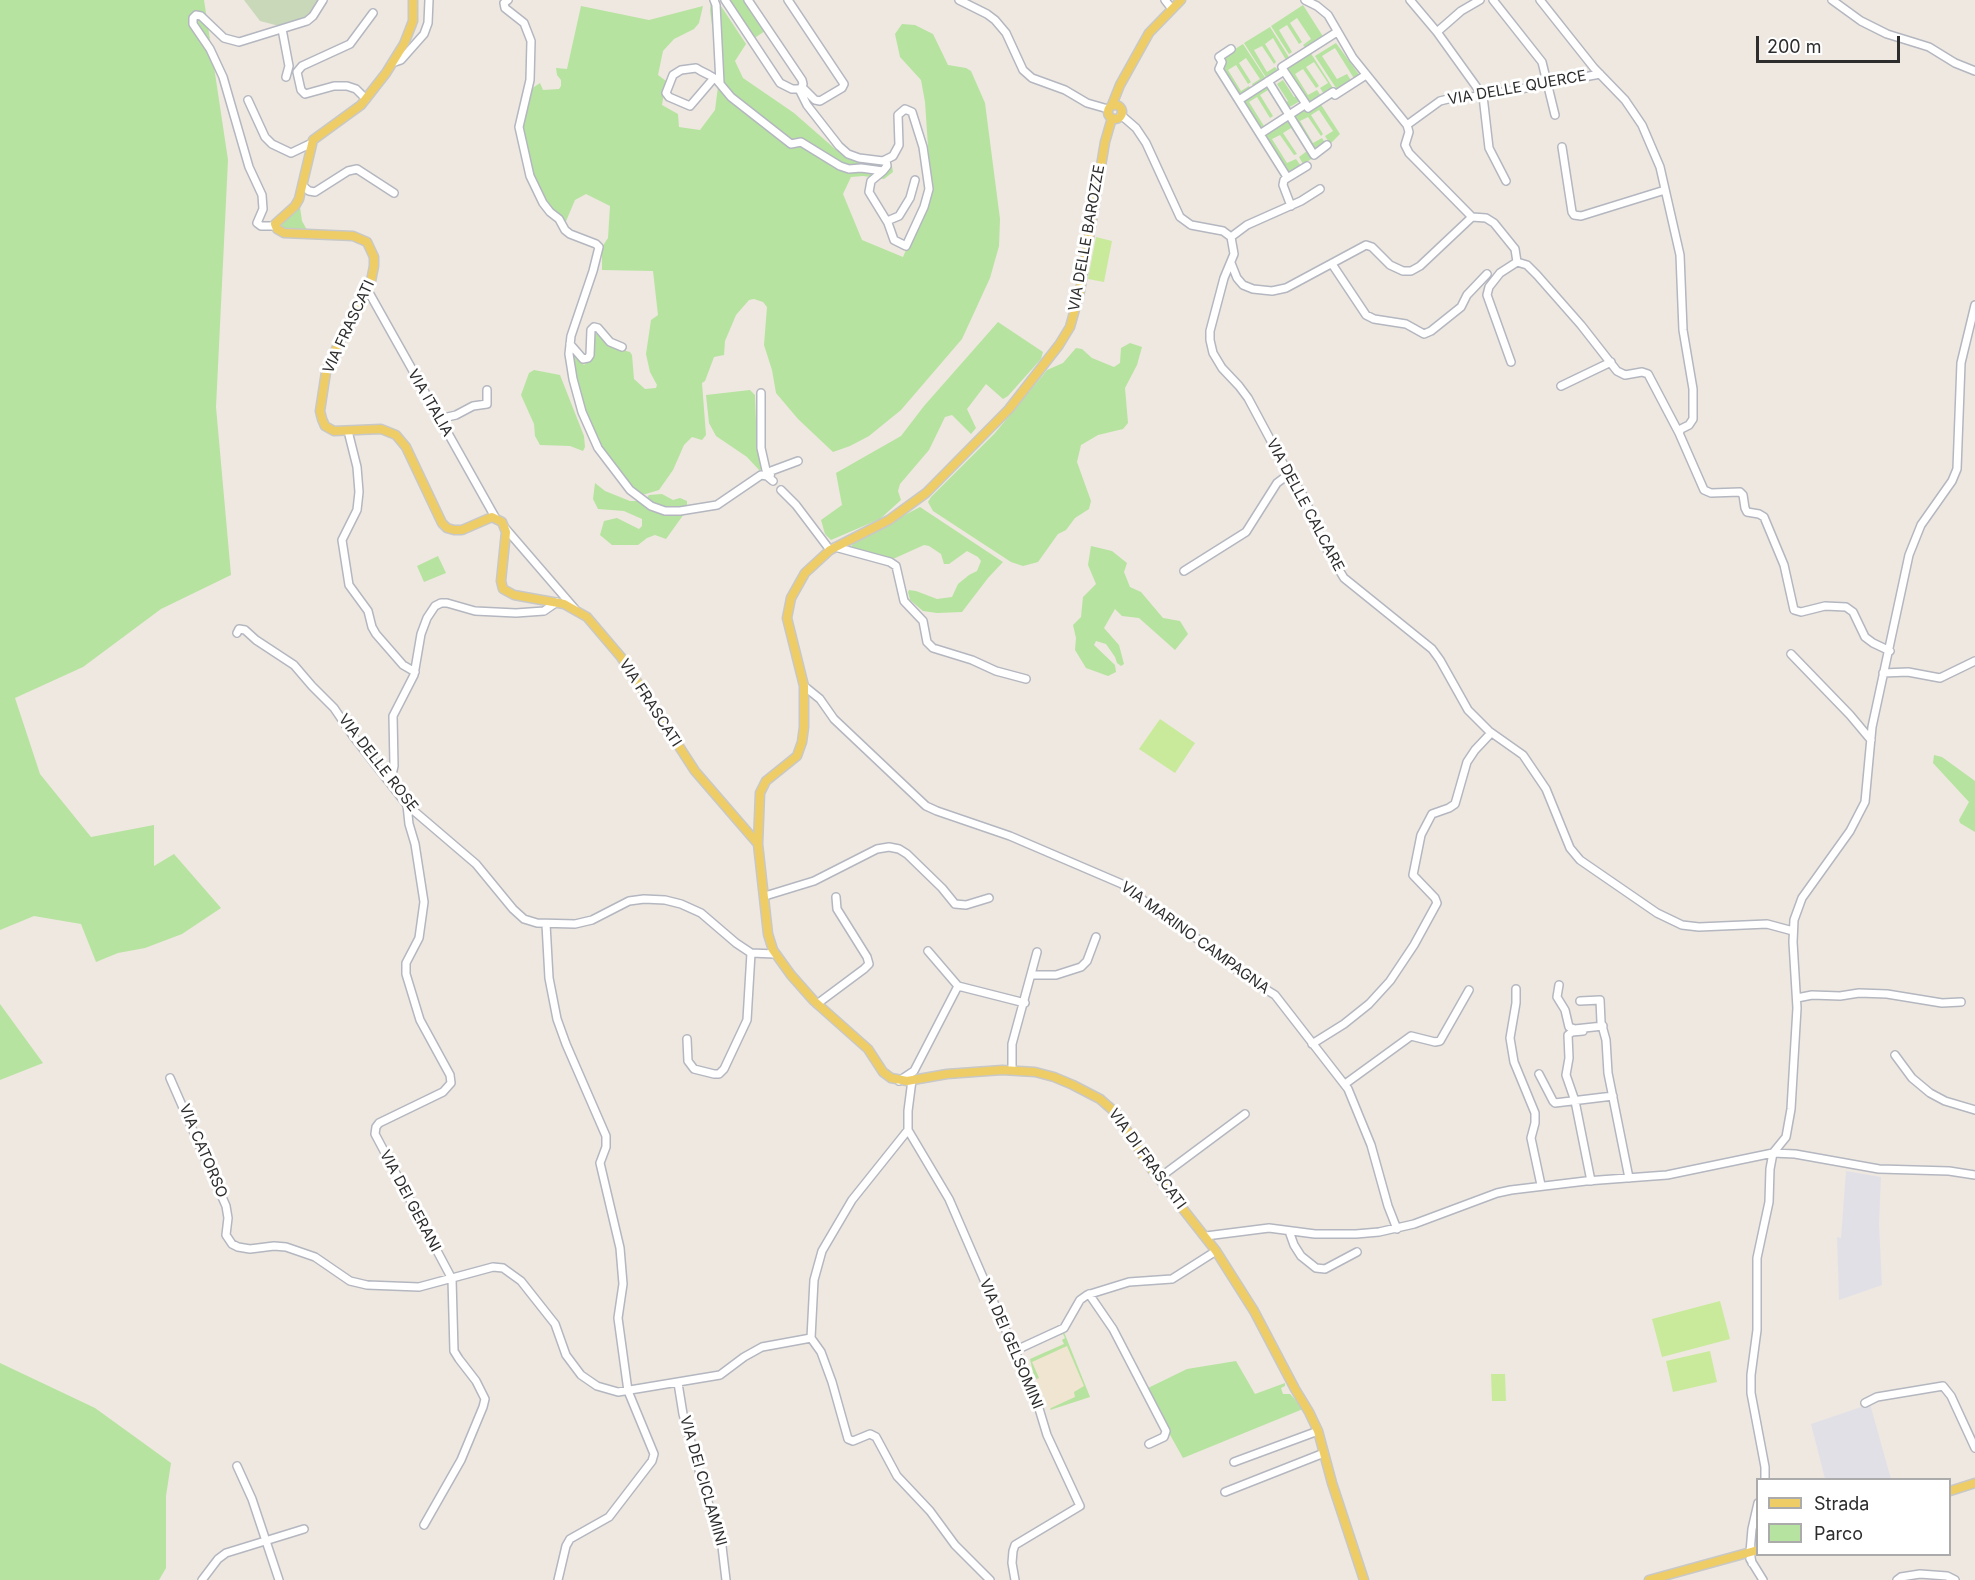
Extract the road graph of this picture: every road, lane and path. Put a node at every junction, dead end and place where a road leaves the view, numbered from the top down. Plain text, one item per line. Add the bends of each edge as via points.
1 (323, 0) edge
2 (413, 0) edge
3 (429, 0) edge
4 (508, 0) edge
5 (714, 0) edge
6 (725, 0) edge
7 (748, 0) edge
8 (788, 0) edge
9 (958, 0) edge
10 (1166, 0) edge
11 (1181, 0) edge
12 (1305, 0) edge
13 (1410, 0) edge
14 (1480, 0) edge
15 (1493, 0) edge
16 (1540, 0) edge
17 (1832, 0) edge
18 (1172, 9) junction
19 (373, 13) dead end
20 (282, 29) junction
21 (1338, 32) junction
22 (1437, 32) junction
23 (1231, 50) dead end
24 (392, 63) junction
25 (1284, 71) junction
26 (1975, 71) edge
27 (1600, 74) junction
28 (1366, 75) junction
29 (711, 76) junction
30 (286, 77) dead end
31 (1268, 81) junction
32 (720, 83) junction
33 (1548, 83) junction
34 (801, 88) junction
35 (1483, 96) junction
36 (366, 99) junction
37 (248, 100) dead end
38 (1239, 100) junction
39 (1306, 104) junction
40 (1113, 111) junction
41 (1289, 115) junction
42 (1555, 116) dead end
43 (1407, 125) junction
44 (1260, 134) junction
45 (312, 142) junction
46 (1327, 145) dead end
47 (1562, 147) dead end
48 (886, 160) junction
49 (1307, 166) dead end
50 (883, 171) junction
51 (1287, 177) junction
52 (915, 180) dead end
53 (1506, 181) dead end
54 (303, 186) junction
55 (1320, 189) dead end
56 (1665, 190) junction
57 (394, 194) dead end
58 (1291, 206) junction
59 (1472, 217) junction
60 (887, 221) junction
61 (275, 226) junction
62 (1231, 237) junction
63 (1517, 262) junction
64 (1231, 263) junction
65 (1332, 264) junction
66 (1487, 274) dead end
67 (367, 289) junction
68 (1975, 305) edge
69 (570, 344) junction
70 (622, 347) dead end
71 (1511, 362) dead end
72 (1611, 362) junction
73 (1561, 386) dead end
74 (487, 390) dead end
75 (760, 393) dead end
76 (439, 419) junction
77 (348, 431) junction
78 (1679, 433) junction
79 (798, 461) dead end
80 (1289, 474) junction
81 (771, 479) junction
82 (781, 490) dead end
83 (495, 517) junction
84 (506, 529) junction
85 (832, 549) junction
86 (1184, 571) dead end
87 (557, 602) junction
88 (575, 609) junction
89 (237, 633) dead end
90 (1890, 651) junction
91 (1791, 654) dead end
92 (1975, 661) edge
93 (415, 672) junction
94 (1883, 673) junction
95 (1026, 679) dead end
96 (804, 686) junction
97 (1491, 733) junction
98 (1871, 740) junction
99 (390, 783) junction
100 (407, 805) junction
101 (758, 844) junction
102 (765, 896) junction
103 (836, 897) dead end
104 (989, 898) dead end
105 (546, 924) junction
106 (1793, 931) junction
107 (1096, 937) dead end
108 (928, 951) dead end
109 (1037, 952) dead end
110 (751, 953) junction
111 (775, 954) junction
112 (1031, 975) junction
113 (1559, 985) dead end
114 (958, 986) junction
115 (1516, 989) dead end
116 (1469, 990) dead end
117 (1797, 998) junction
118 (1580, 1001) dead end
119 (1961, 1002) dead end
120 (1024, 1003) junction
121 (818, 1004) junction
122 (1603, 1026) junction
123 (1583, 1031) dead end
124 (687, 1040) dead end
125 (1312, 1044) junction
126 (1895, 1055) dead end
127 (920, 1060) junction
128 (1011, 1070) junction
129 (1539, 1074) dead end
130 (171, 1078) dead end
131 (912, 1079) junction
132 (1345, 1084) junction
133 (1613, 1096) junction
134 (1575, 1101) junction
135 (1975, 1110) edge
136 (1245, 1114) dead end
137 (908, 1130) junction
138 (1786, 1137) junction
139 (1788, 1153) junction
140 (1773, 1154) junction
141 (1975, 1175) edge
142 (1159, 1178) junction
143 (1629, 1178) junction
144 (1591, 1181) junction
145 (1541, 1185) junction
146 (1396, 1229) junction
147 (1289, 1231) junction
148 (1206, 1236) junction
149 (1216, 1251) junction
150 (1357, 1252) dead end
151 (452, 1279) junction
152 (1086, 1296) junction
153 (811, 1338) junction
154 (1014, 1351) junction
155 (678, 1383) junction
156 (628, 1391) junction
157 (1865, 1403) dead end
158 (1318, 1431) junction
159 (1149, 1444) dead end
160 (1975, 1448) edge
161 (1324, 1453) junction
162 (1234, 1462) dead end
163 (237, 1467) dead end
164 (1764, 1478) edge
165 (1975, 1483) edge
166 (1951, 1491) edge
167 (1225, 1492) dead end
168 (1756, 1512) edge
169 (424, 1525) dead end
170 (304, 1529) dead end
171 (266, 1540) junction
172 (1751, 1552) edge
173 (202, 1580) edge
174 (279, 1580) edge
175 (558, 1580) edge
176 (726, 1580) edge
177 (990, 1580) edge
178 (1015, 1580) edge
179 (1364, 1580) edge
180 (1649, 1580) edge
181 (1763, 1580) edge
182 (1897, 1580) edge
183 (1955, 1580) edge

1 - 20 street via 309,20
2 - 24 main road via 411,29
3 - 24 street via 424,34 401,60
4 - 69 street via 505,8 523,22 531,41 531,81 519,127 531,178 543,203 565,230 598,247
5 - 32 street
6 - 34 street via 780,83 792,89
7 - 34 street via 802,80
8 - 34 street via 844,84 818,101
9 - 40 street via 995,20 1030,77 1065,90 1087,104
10 - 18 street
11 - 18 main road, VIA DELLE BAROZZE
12 - 21 street via 1326,14
13 - 22 street
14 - 22 street
15 - 33 street via 1539,57
16 - 27 street
17 - 26 street via 1861,21 1929,47
18 - 40 main road, VIA DELLE BAROZZE via 1149,33 1119,88
19 - 36 street via 350,44 297,72 303,93 348,86
20 - 30 street via 288,63
20 - 61 street via 233,42 221,37 201,16 194,15 192,19 224,80 250,169 262,195 263,209 257,223
21 - 25 street via 1282,67
21 - 28 street
22 - 35 street
23 - 38 street via 1220,57 1219,69
24 - 36 main road
25 - 31 street
25 - 39 street
27 - 33 street, VIA DELLE QUERCE
27 - 56 street via 1642,125 1659,163
28 - 39 street via 1335,95 1333,92 1308,108
28 - 43 street
29 - 29 street via 693,68 681,70 673,75 666,93 690,106
29 - 32 street
31 - 38 street
31 - 41 street
32 - 50 street via 731,97 791,144 801,142 846,169
33 - 35 street, VIA DELLE QUERCE
33 - 42 street
34 - 48 street via 807,105 843,151 858,158
35 - 43 street, VIA DELLE QUERCE via 1440,101
35 - 53 street via 1489,148
36 - 45 main road
37 - 45 street via 272,144 291,153
38 - 44 street
39 - 41 street
40 - 62 street via 1133,125 1146,143 1180,217 1193,226 1221,230
40 - 85 main road, VIA DELLE BAROZZE via 1080,291 1070,327 1059,345 1009,409 926,493 889,520
41 - 44 street
41 - 46 street via 1314,155
43 - 59 street via 1407,150
44 - 51 street
45 - 54 main road
47 - 56 street via 1574,215
48 - 50 street
48 - 60 street via 899,145 898,114 909,110 923,147 928,194 907,245 895,241
49 - 51 street
50 - 60 street via 871,181 869,189
51 - 58 street via 1284,185
52 - 60 street via 910,198 898,216
54 - 57 street via 315,192 357,169
54 - 61 main road via 296,205
55 - 58 street
56 - 78 street via 1680,255 1683,330 1693,389 1693,419
58 - 62 street via 1252,222
59 - 63 street via 1486,218 1495,224 1515,249
59 - 65 street via 1412,271 1390,265 1368,244
61 - 67 main road, VIA FRASCATI via 284,233 346,234 365,241 375,262
62 - 64 street, VIA DELLE CALCARE
63 - 71 street via 1500,273 1487,295
63 - 72 street via 1531,268
64 - 65 street via 1243,285 1274,291
64 - 80 street, VIA DELLE CALCARE via 1210,331 1212,351 1248,398
65 - 66 street via 1366,315 1406,324 1424,334 1462,305
67 - 76 street, VIA ITALIA
67 - 77 main road, VIA FRASCATI via 332,357 324,382 320,413 323,422 334,431
68 - 90 street via 1962,359 1957,469 1915,539
69 - 70 street via 583,359 588,358 591,330 598,327 610,342
69 - 81 street via 573,380 590,431 621,480 642,501 665,511 706,508 725,501 760,475
72 - 73 street
72 - 78 street via 1622,374 1648,374
74 - 76 street via 487,404
75 - 81 street via 761,448
76 - 83 street, VIA ITALIA
77 - 83 main road, VIA FRASCATI via 381,429 399,438 446,527 460,530
77 - 93 street via 359,495 357,510 342,541 350,587 368,611 378,636 404,666
78 - 90 street via 1705,491 1739,492 1747,512 1765,518 1784,565 1794,610 1848,608 1864,636
79 - 81 street via 771,471
80 - 86 street via 1277,483 1246,532
80 - 97 street, VIA DELLE CALCARE via 1344,578 1432,649 1466,707
82 - 85 street
83 - 84 main road
84 - 87 main road, VIA FRASCATI via 503,589 514,595
84 - 88 street
85 - 95 street via 896,566 904,601 923,621 931,647
85 - 96 main road, VIA DELLE BAROZZE via 805,573 788,609
87 - 88 main road, VIA FRASCATI
87 - 93 street via 544,611 510,614 439,604 431,611 422,632
88 - 101 main road, VIA FRASCATI via 590,620 621,657 694,771
89 - 99 street, VIA DELLE ROSE via 239,629 245,630 295,667 335,710
90 - 94 street
91 - 98 street
92 - 94 street via 1942,678 1910,672
93 - 99 street via 393,719 394,766
94 - 98 street
96 - 101 main road, VIA DELLE BAROZZE via 802,742 795,758 761,788
96 - 125 street, VIA MARINO CAMPAGNA via 921,803 1124,885 1241,974 1275,995
97 - 106 street, VIA DELLE CALCARE via 1518,751 1531,767 1547,792 1575,856 1657,913 1690,927 1767,924
97 - 125 street via 1467,762 1455,804 1431,814 1421,835 1413,875 1437,903 1416,940 1390,981 1369,1004
98 - 106 street via 1864,804 1850,831 1802,898
99 - 100 street, VIA DELLE ROSE
100 - 105 street, VIA DELLE ROSE via 476,864 522,918
100 - 151 street, VIA DEI GERANI via 424,903 419,938 406,963 406,974 419,1018 451,1083 440,1094 379,1124 374,1132
101 - 102 main road
102 - 104 street via 814,881 878,849 891,847 909,856 955,904
102 - 111 main road via 770,943
103 - 121 street via 837,909 869,964
105 - 110 street, VIA DELLE ROSE via 584,922 631,901 669,900 701,913
105 - 156 street via 557,1021 606,1136 600,1163 621,1259 623,1286 618,1318
106 - 117 street
107 - 112 street via 1087,961 1081,966 1056,975
108 - 114 street
109 - 112 street
110 - 111 street
110 - 124 street via 747,1020 724,1069 716,1074 694,1069 688,1061
111 - 121 main road
112 - 120 street
113 - 122 street via 1557,997 1569,1027
114 - 120 street
114 - 127 street
115 - 145 street via 1510,1038 1514,1060 1535,1114 1530,1137
116 - 132 street via 1440,1041 1409,1037
117 - 119 street via 1859,993 1942,1004
117 - 138 street
118 - 122 street via 1603,997
120 - 128 street via 1012,1044
121 - 131 main road via 869,1050 886,1076
122 - 133 street
123 - 134 street via 1571,1033 1568,1038 1566,1075
125 - 132 street, VIA MARINO CAMPAGNA
126 - 135 street via 1930,1093
127 - 131 street
127 - 131 street via 920,1069
128 - 131 main road, VIA DI FRASCATI
128 - 142 main road, VIA DI FRASCATI via 1059,1078 1106,1104
129 - 134 street via 1553,1102
130 - 151 street, VIA CATORSO via 225,1203 226,1235 231,1244 250,1249 284,1247 317,1258 350,1281 365,1285 420,1287
131 - 137 street
132 - 146 street, VIA MARINO CAMPAGNA via 1367,1131
133 - 134 street
133 - 143 street
134 - 144 street
136 - 142 street
137 - 153 street via 852,1200 824,1246 814,1277
137 - 154 street, VIA DEI GELSOMINI via 949,1199
138 - 139 street
138 - 140 street
139 - 140 street
139 - 141 street via 1879,1169
140 - 143 street via 1666,1175
140 - 164 street via 1769,1202 1757,1258 1757,1330 1750,1380
142 - 148 main road, VIA DI FRASCATI
143 - 144 street
144 - 145 street
145 - 146 street via 1497,1193
146 - 147 street via 1351,1234
147 - 148 street via 1264,1228
147 - 150 street via 1301,1256 1316,1268 1325,1269
148 - 149 main road, VIA DI FRASCATI
149 - 152 street via 1172,1279 1129,1282
149 - 158 main road, VIA DI FRASCATI via 1265,1329
151 - 156 street via 495,1266 509,1271 555,1324 568,1357 583,1377 605,1389
151 - 169 street, VIA DEI GERANI via 454,1351 482,1391 484,1401 461,1460
152 - 154 street via 1064,1328
152 - 159 street via 1113,1329 1166,1432
153 - 155 street via 762,1347 720,1375
153 - 177 street via 832,1382 848,1439 876,1436 897,1476
154 - 178 street, VIA DEI GELSOMINI via 1080,1506 1015,1545
155 - 156 street
155 - 176 street, VIA DEI CICLAMINI via 689,1436 722,1538
156 - 175 street via 653,1457 609,1517 570,1538
157 - 160 street via 1877,1397 1945,1387
158 - 161 main road, VIA DI FRASCATI
158 - 162 street
161 - 167 street
161 - 179 main road, VIA DI FRASCATI
163 - 171 street
165 - 166 main road
168 - 172 street
170 - 171 street
171 - 173 street via 226,1553
171 - 174 street
172 - 180 main road
172 - 181 street via 1752,1563
182 - 183 street via 1920,1574

